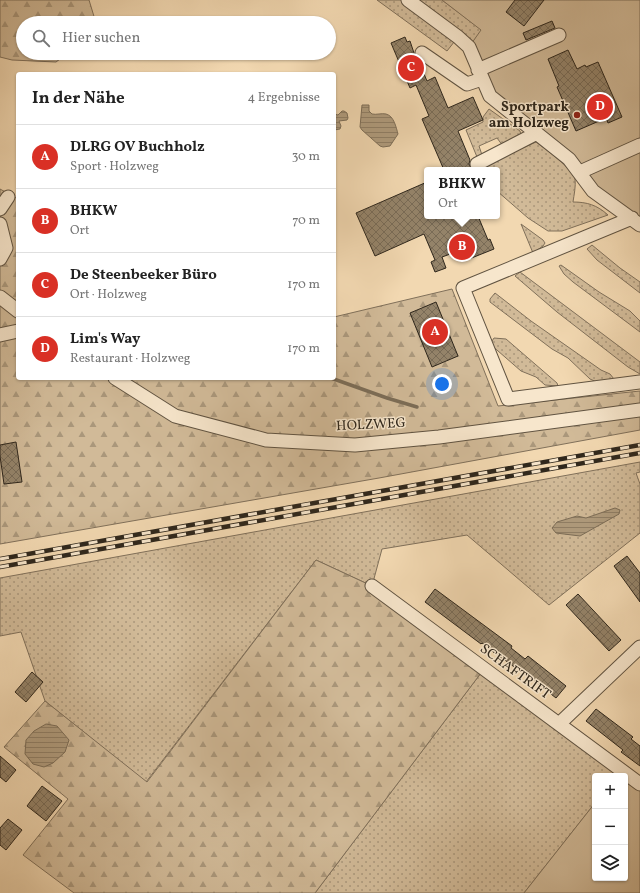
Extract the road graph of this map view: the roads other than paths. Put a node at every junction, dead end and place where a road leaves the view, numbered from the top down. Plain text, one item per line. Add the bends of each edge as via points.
1 (408, 0) edge
2 (559, 35) dead end
3 (422, 53) dead end
4 (480, 74) junction
5 (537, 133) junction
6 (640, 145) edge
7 (477, 164) dead end
8 (580, 172) junction
9 (8, 197) dead end
10 (0, 209) edge
11 (636, 222) edge
12 (0, 224) edge
13 (0, 259) edge
14 (0, 297) edge
15 (16, 309) edge
16 (16, 331) edge
17 (0, 334) edge
18 (118, 380) edge
19 (640, 382) edge
20 (640, 410) edge
21 (372, 586) dead end
22 (640, 647) edge
23 (559, 724) junction
24 (640, 784) edge

1 - 4 street via 469,47
2 - 4 street
3 - 4 street via 467,84
4 - 5 street via 490,96
5 - 7 street
5 - 8 street via 569,159
6 - 8 street
8 - 11 street via 592,191
9 - 10 street
11 - 19 street via 463,288 508,399
12 - 13 street via 6,248
14 - 15 street
16 - 17 street
18 - 20 street, HOLZWEG via 174,416 266,440 355,445 439,437
21 - 23 street, SCHAFTRIFT
22 - 23 street
23 - 24 street, SCHAFTRIFT

